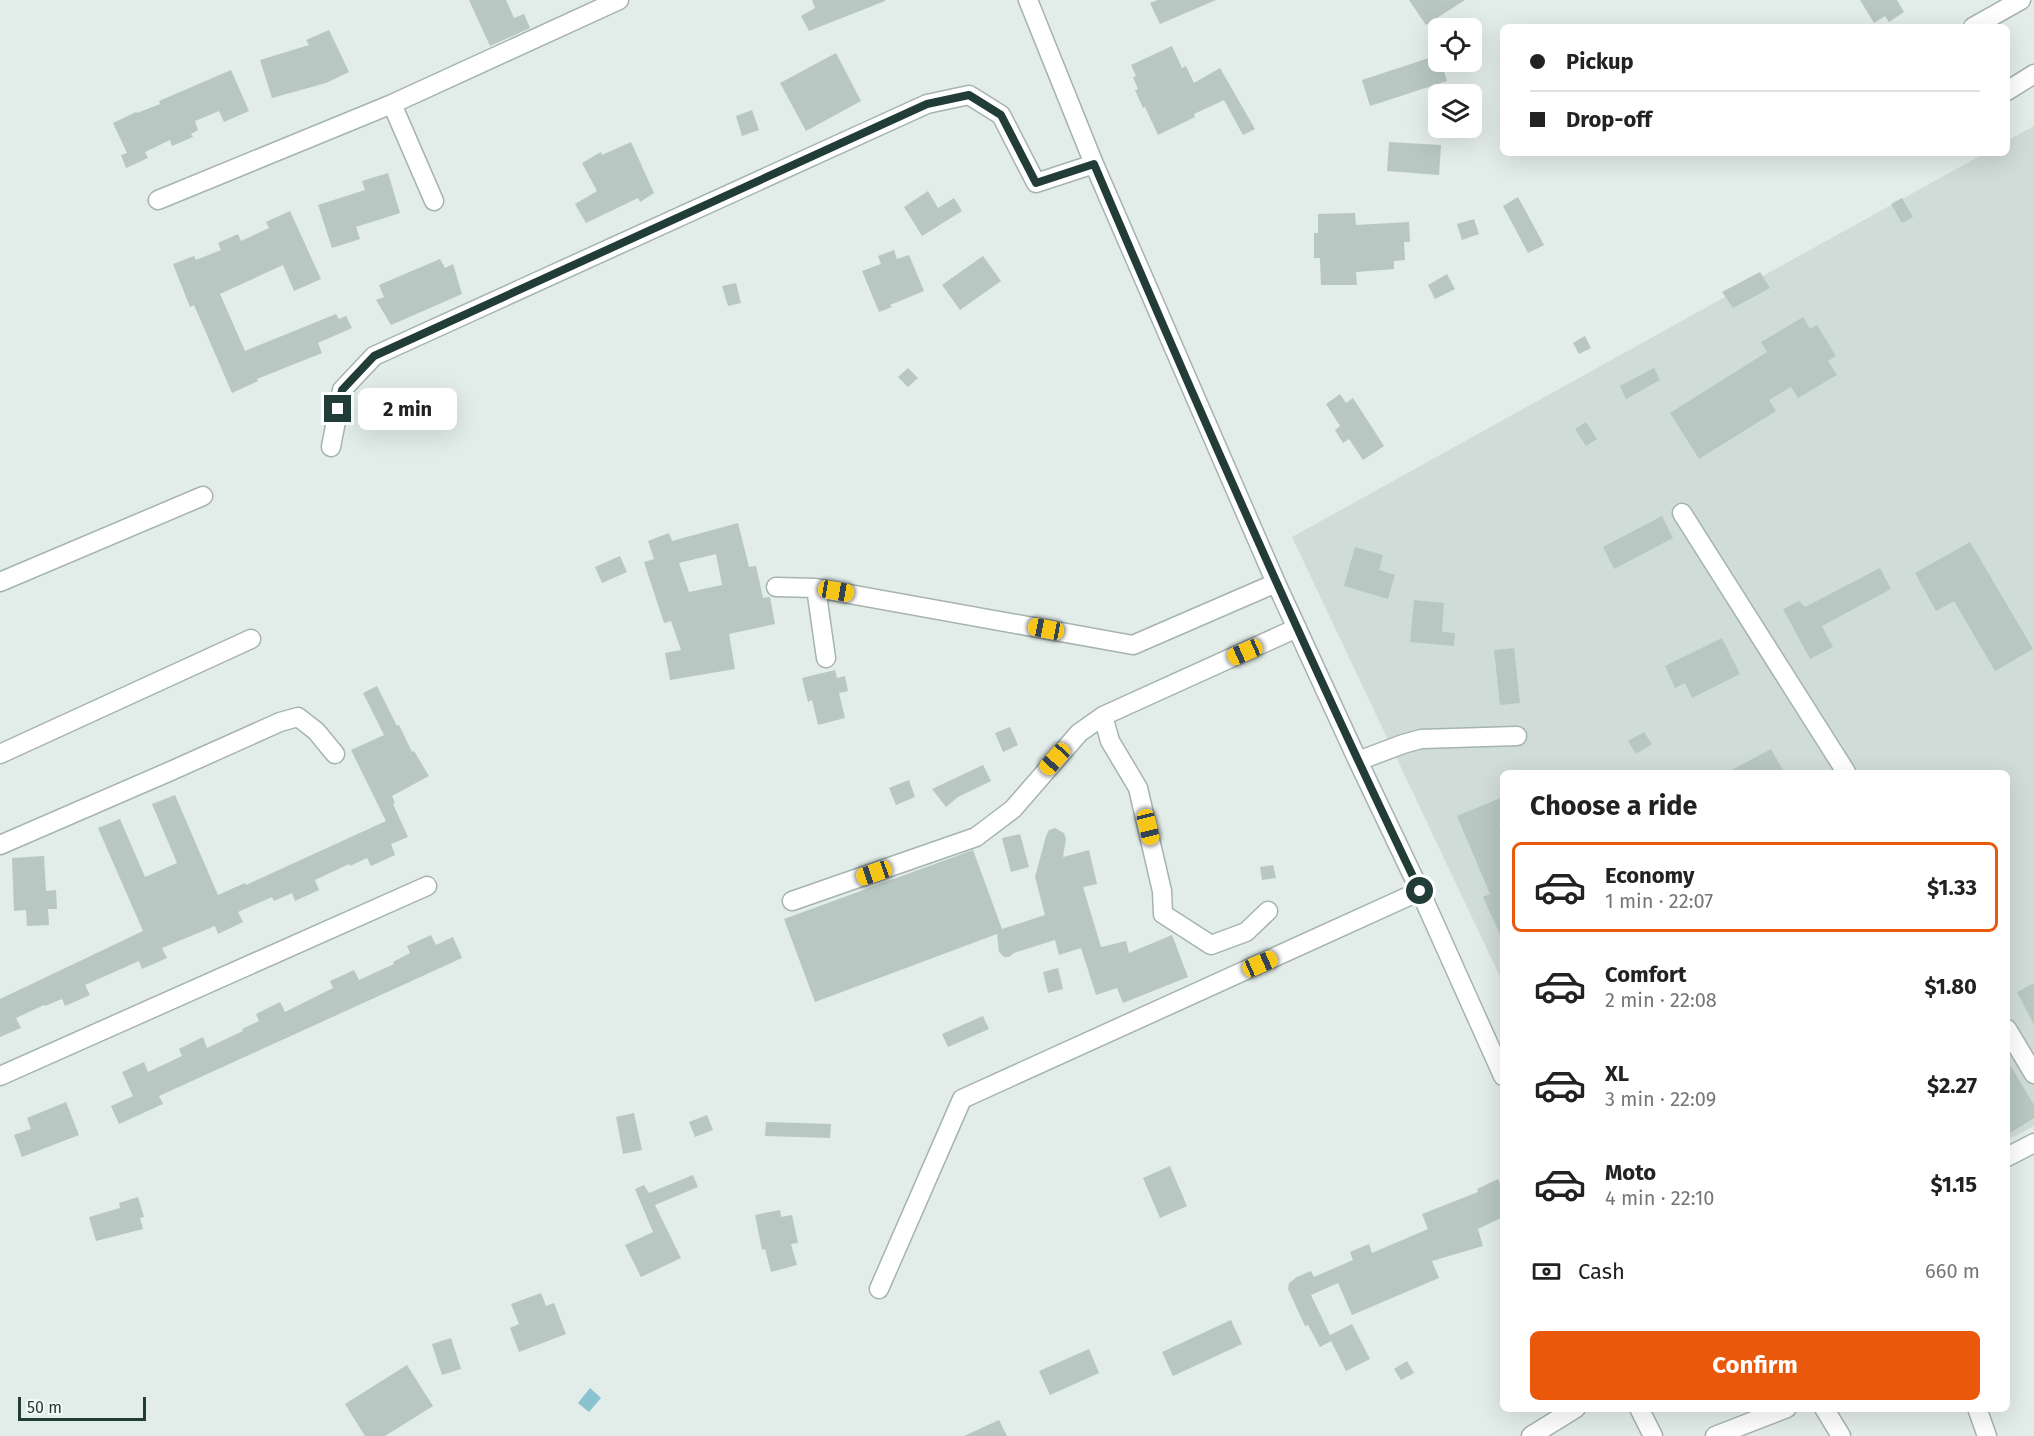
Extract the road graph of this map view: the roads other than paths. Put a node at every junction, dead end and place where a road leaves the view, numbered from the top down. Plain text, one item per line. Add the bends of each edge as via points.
1 (620, 0) edge
2 (1028, 0) edge
3 (2021, 0) edge
4 (1978, 24) edge
5 (2034, 74) edge
6 (2010, 89) edge
7 (392, 104) junction
8 (1094, 164) junction
9 (158, 200) dead end
10 (434, 201) dead end
11 (331, 447) dead end
12 (203, 496) dead end
13 (1682, 513) dead end
14 (0, 582) edge
15 (1276, 583) junction
16 (776, 587) dead end
17 (816, 588) junction
18 (1297, 628) junction
19 (251, 639) dead end
20 (826, 658) dead end
21 (1103, 716) junction
22 (1516, 736) dead end
23 (0, 753) edge
24 (335, 754) dead end
25 (1358, 761) junction
26 (1845, 770) edge
27 (0, 845) edge
28 (428, 886) dead end
29 (1420, 891) junction
30 (792, 902) dead end
31 (1268, 911) dead end
32 (2010, 1034) edge
33 (1500, 1069) edge
34 (2034, 1074) edge
35 (0, 1076) edge
36 (2034, 1143) edge
37 (2010, 1155) edge
38 (879, 1289) dead end
39 (1570, 1412) edge
40 (1640, 1412) edge
41 (1777, 1412) edge
42 (1826, 1412) edge
43 (1978, 1412) edge
44 (1531, 1436) edge
45 (1653, 1436) edge
46 (1715, 1436) edge
47 (1840, 1436) edge
48 (1987, 1436) edge

1 - 7 street
2 - 8 street
3 - 4 street
5 - 6 street
7 - 9 street
7 - 10 street
8 - 11 street via 1036,183 1001,115 969,95 927,104 374,356 342,390
8 - 15 street
12 - 14 street
13 - 26 street
15 - 17 street via 1133,645
15 - 18 street
16 - 17 street
17 - 20 street
18 - 21 street
18 - 25 street
19 - 23 street
21 - 30 street via 1078,733 1013,809 976,837
21 - 31 street via 1110,741 1138,788 1160,880 1163,914 1211,945 1246,932
22 - 25 street via 1421,739
24 - 27 street via 298,717
25 - 29 street
28 - 35 street
29 - 33 street
29 - 38 street via 962,1099
32 - 34 street
36 - 37 street
39 - 44 street
40 - 45 street
41 - 46 street
42 - 47 street
43 - 48 street

